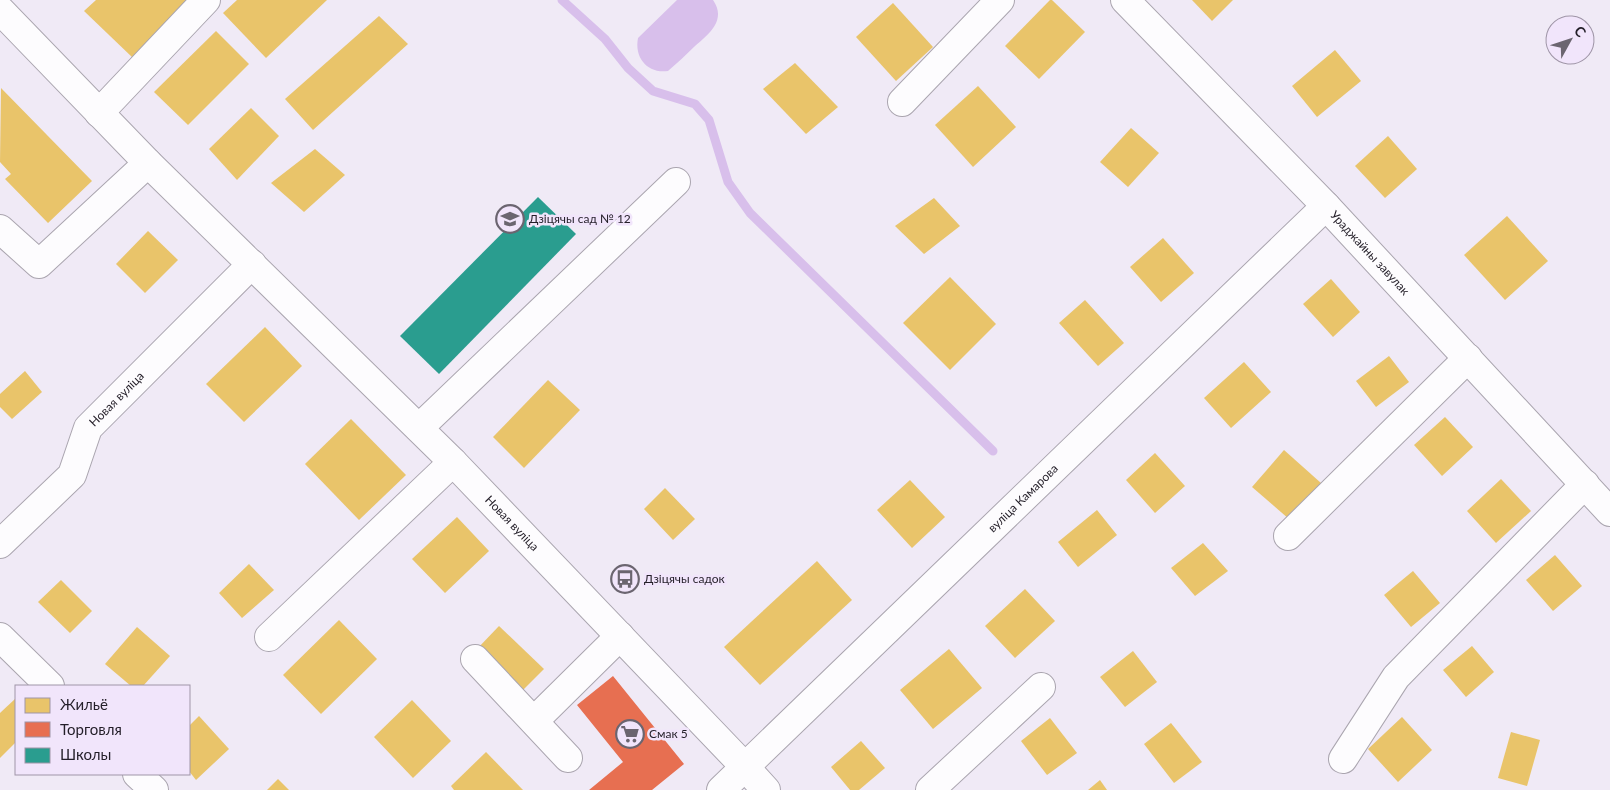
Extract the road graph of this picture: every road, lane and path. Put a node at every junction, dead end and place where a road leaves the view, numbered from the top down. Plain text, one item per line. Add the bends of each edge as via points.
1 (206, 0) edge
2 (1000, 0) edge
3 (1125, 0) edge
4 (0, 10) edge
5 (902, 102) dead end
6 (99, 113) junction
7 (148, 163) junction
8 (676, 182) dead end
9 (1326, 206) junction
10 (0, 229) edge
11 (252, 264) junction
12 (1468, 358) junction
13 (419, 428) junction
14 (453, 462) junction
15 (1585, 484) junction
16 (1610, 512) edge
17 (1288, 536) dead end
18 (0, 544) edge
19 (0, 636) edge
20 (620, 636) junction
21 (269, 637) dead end
22 (475, 659) dead end
23 (49, 685) edge
24 (1041, 688) dead end
25 (534, 721) junction
26 (568, 758) dead end
27 (1343, 759) dead end
28 (745, 767) junction
29 (138, 775) edge
30 (154, 790) edge
31 (722, 790) edge
32 (766, 790) edge
33 (930, 790) edge

1 - 6 street
2 - 5 street
3 - 9 street, Ураджайны завулак
4 - 6 street, Новая вуліца
6 - 7 street, Новая вуліца
7 - 10 street via 39,264
7 - 11 street, Новая вуліца
8 - 13 street
9 - 12 street, Ураджайны завулак
9 - 28 street, вуліца Камарова
11 - 13 street, Новая вуліца
11 - 18 street, Новая вуліца via 88,428 72,475
12 - 15 street, Ураджайны завулак
12 - 17 street
13 - 14 street, Новая вуліца
14 - 20 street, Новая вуліца
14 - 21 street
15 - 16 street, Ураджайны завулак
15 - 27 street via 1396,676
19 - 23 street
20 - 25 street
20 - 28 street, Новая вуліца
22 - 25 street
24 - 33 street
25 - 26 street
28 - 31 street, вуліца Камарова
28 - 32 street, Новая вуліца
29 - 30 street

